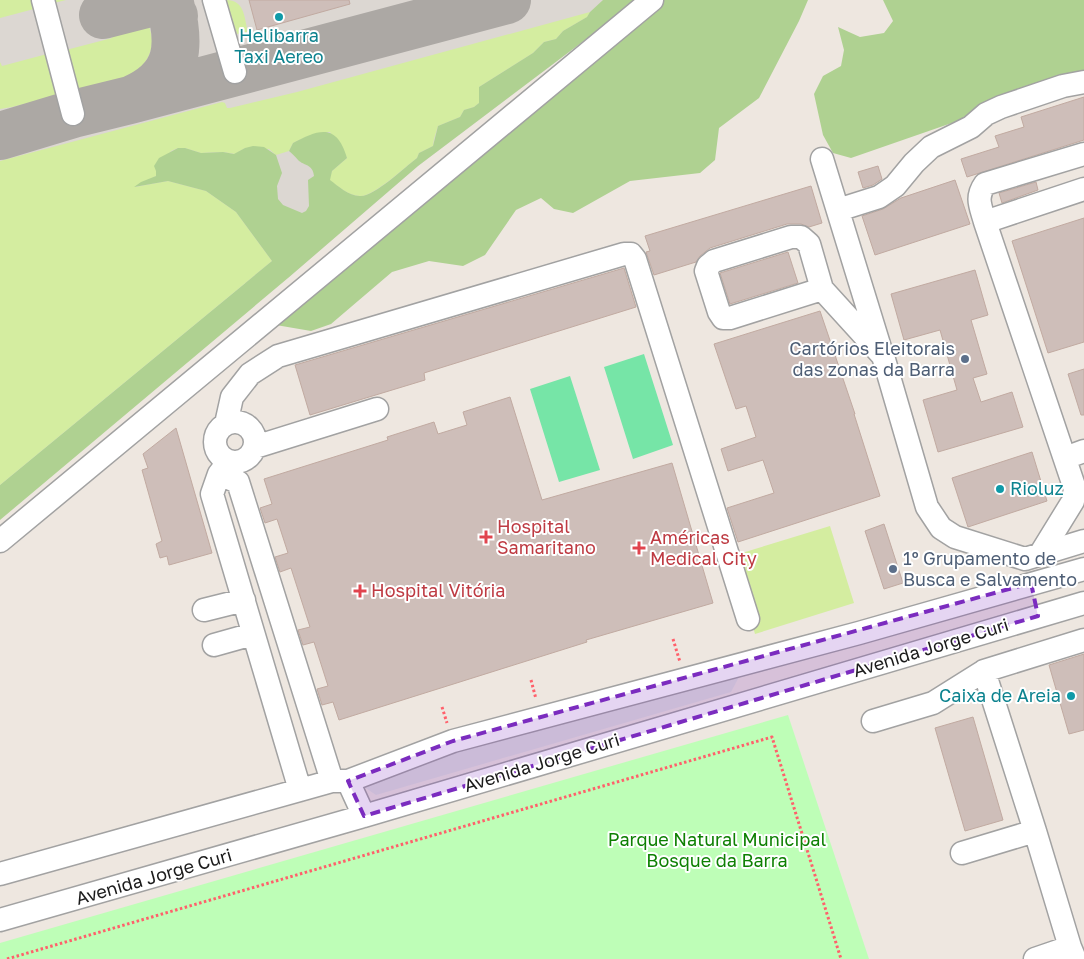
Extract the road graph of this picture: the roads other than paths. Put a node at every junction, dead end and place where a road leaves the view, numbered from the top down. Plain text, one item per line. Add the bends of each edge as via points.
1 (43, 0) edge
2 (214, 0) edge
3 (652, 0) edge
4 (236, 72) dead end
5 (1084, 82) edge
6 (73, 114) dead end
7 (1084, 154) edge
8 (822, 159) dead end
9 (1084, 189) edge
10 (838, 210) junction
11 (985, 222) junction
12 (822, 289) junction
13 (883, 356) junction
14 (377, 408) dead end
15 (226, 424) junction
16 (255, 447) junction
17 (1074, 455) edge
18 (224, 467) junction
19 (0, 541) edge
20 (1084, 541) edge
21 (1033, 556) junction
22 (1084, 570) edge
23 (1031, 583) junction
24 (244, 600) junction
25 (1084, 603) edge
26 (204, 610) dead end
27 (1038, 616) junction
28 (748, 619) dead end
29 (253, 634) junction
30 (1084, 640) edge
31 (214, 645) dead end
32 (984, 671) junction
33 (873, 721) dead end
34 (340, 781) junction
35 (300, 790) junction
36 (364, 816) junction
37 (1035, 830) junction
38 (962, 853) dead end
39 (0, 874) edge
40 (0, 920) edge
41 (1072, 953) edge
42 (1035, 959) edge

1 - 6 street
2 - 4 street
3 - 19 street
5 - 10 street via 1063,86 986,114 971,127 932,147 914,162 896,186 880,196
7 - 11 street via 985,184 979,201
8 - 10 street
9 - 11 street
10 - 13 street
11 - 17 street
12 - 12 street via 723,318 706,271 714,261 791,237 801,237 809,244
12 - 13 street
13 - 21 street via 927,507 941,528 955,537
14 - 16 street
15 - 16 street via 246,424 254,434
15 - 18 street via 217,433 215,447 223,458
15 - 28 street via 232,397 250,374 278,356 631,254
16 - 18 street via 252,454 242,461
17 - 21 street via 1076,489 1073,501
18 - 24 street via 212,494
18 - 34 street via 238,482 323,756
20 - 21 street
21 - 23 street
22 - 23 street, Avenida Jorge Curi
23 - 27 street
23 - 34 street, Avenida Jorge Curi via 859,633 453,741
24 - 26 street
24 - 29 street
25 - 27 street, Avenida Jorge Curi
27 - 36 street, Avenida Jorge Curi
29 - 31 street
29 - 35 street
30 - 32 street
32 - 33 street via 933,703
32 - 37 street
34 - 35 street, Avenida Jorge Curi
34 - 36 street
35 - 39 street, Avenida Jorge Curi
36 - 40 street, Avenida Jorge Curi
37 - 38 street
37 - 41 street
41 - 42 street

